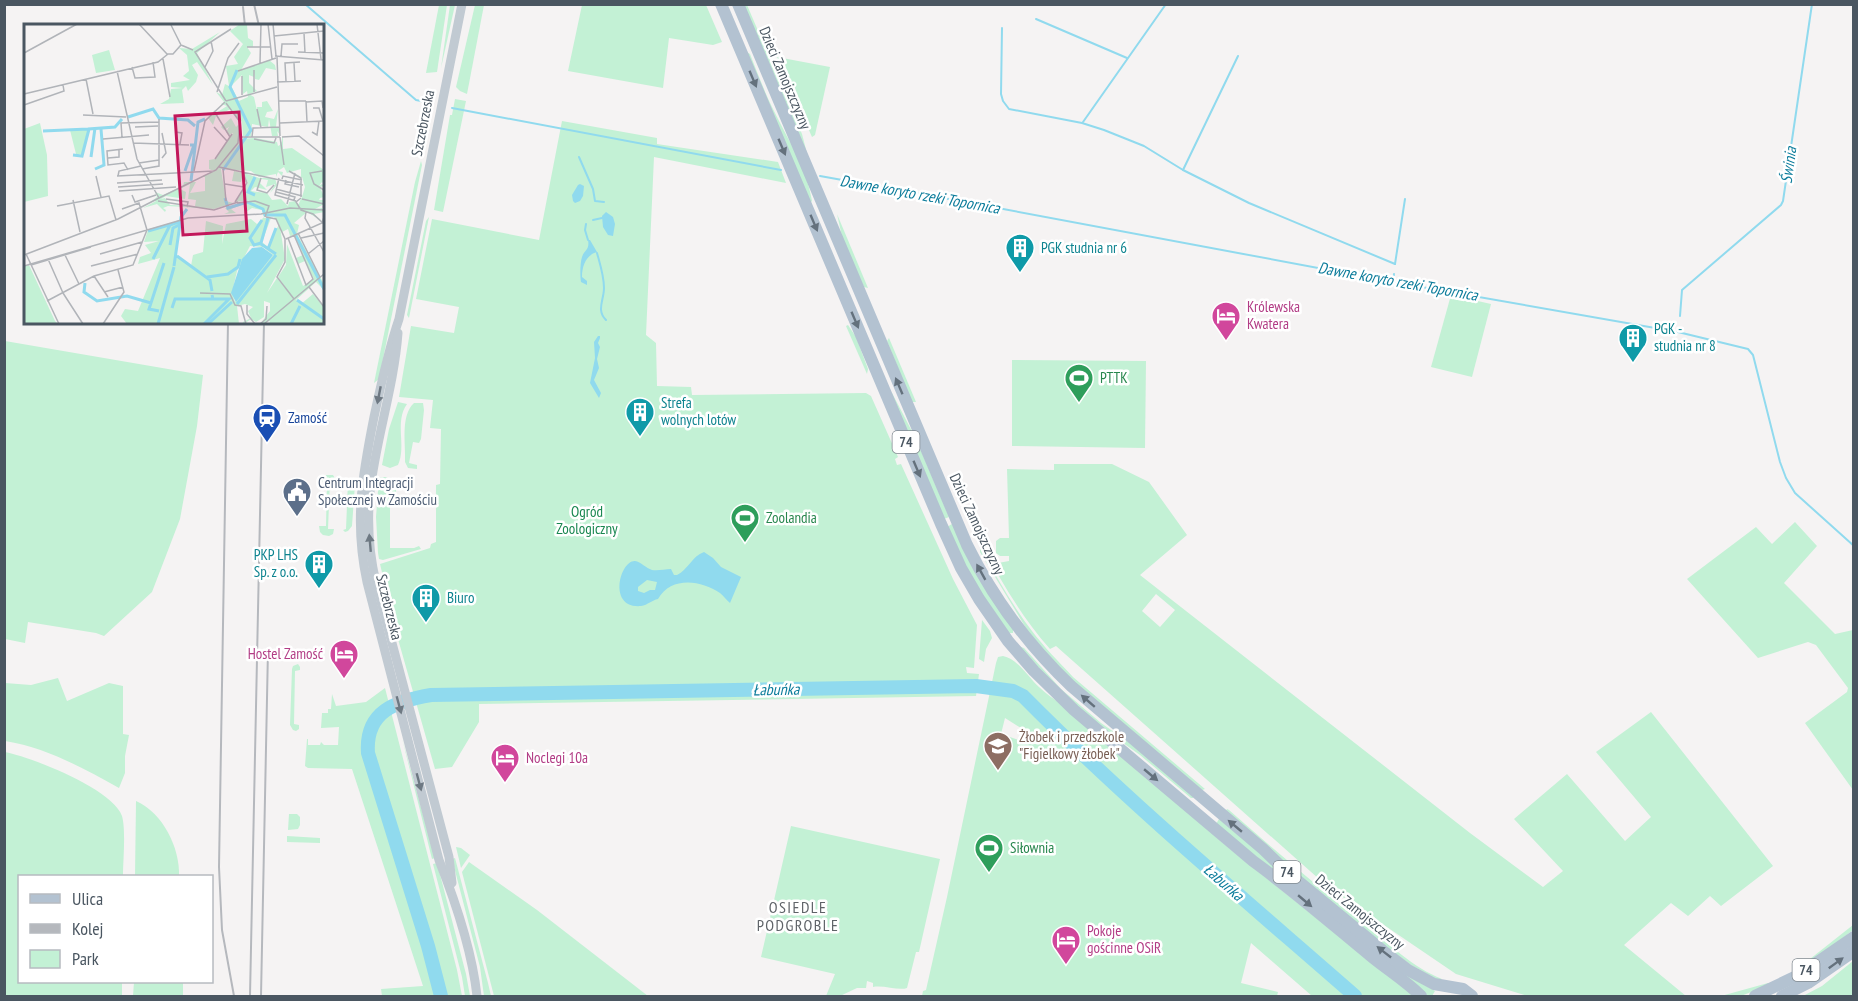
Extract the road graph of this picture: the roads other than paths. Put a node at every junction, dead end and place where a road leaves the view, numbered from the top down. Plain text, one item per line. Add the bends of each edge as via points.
1 (462, 4) edge
2 (721, 4) edge
3 (738, 4) edge
4 (1854, 937) edge
5 (1854, 951) edge
6 (1453, 987) junction
7 (1472, 995) edge
8 (477, 996) edge
9 (1421, 996) edge
10 (1439, 996) edge
11 (1755, 996) edge
12 (1782, 996) edge

1 - 8 street, Szczebrzeska via 399,319 396,356 372,479 369,528 374,574 398,683 448,857
2 -> 9 main road, Dzieci Zamojszczyzny / 74 via 937,516 965,575 990,615 1021,656 1074,710
6 -> 3 main road, Dzieci Zamojszczyzny / 74 via 1434,984 1408,970 1288,873 1071,686 1011,619 967,545
4 - 11 main road, 74 via 1799,975
12 -> 5 main road, 74
6 - 7 main road, 74
6 - 10 main road

